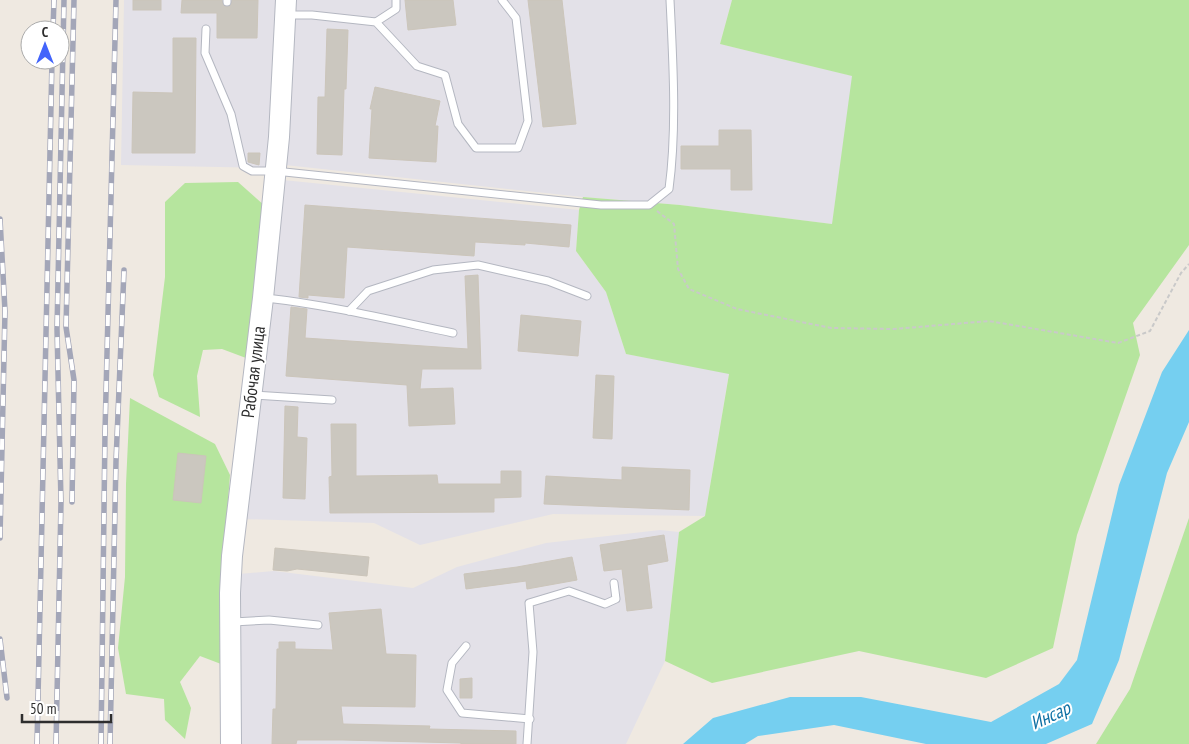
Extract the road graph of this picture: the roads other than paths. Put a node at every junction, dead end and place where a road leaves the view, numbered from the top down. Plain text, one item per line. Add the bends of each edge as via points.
1 (396, 0) edge
2 (502, 0) edge
3 (670, 0) edge
4 (286, 8) edge
5 (376, 22) junction
6 (206, 29) dead end
7 (275, 171) junction
8 (587, 296) dead end
9 (263, 298) junction
10 (349, 311) junction
11 (453, 333) dead end
12 (250, 394) junction
13 (332, 400) dead end
14 (614, 583) dead end
15 (230, 622) junction
16 (318, 625) dead end
17 (466, 646) dead end
18 (530, 719) junction
19 (231, 744) edge
20 (527, 744) edge

1 - 5 lane via 396,9
2 - 5 lane via 516,18 528,121 518,148 476,148 458,124 445,75 417,66
3 - 7 lane via 674,157 669,189 649,205 601,205
4 - 5 lane via 312,15
4 - 7 street, Рабочая улица
6 - 7 lane via 205,53 231,114 243,166 252,171
7 - 9 street, Рабочая улица
8 - 10 lane via 548,281 478,265 434,270 368,291
9 - 10 lane
9 - 12 street, Рабочая улица
10 - 11 lane
12 - 13 lane
12 - 15 street, Рабочая улица via 232,556
14 - 18 lane via 616,600 605,604 569,591 529,603 533,652
15 - 16 lane via 269,620
15 - 19 street, Рабочая улица
17 - 18 lane via 452,662 447,690 462,713
18 - 20 lane

